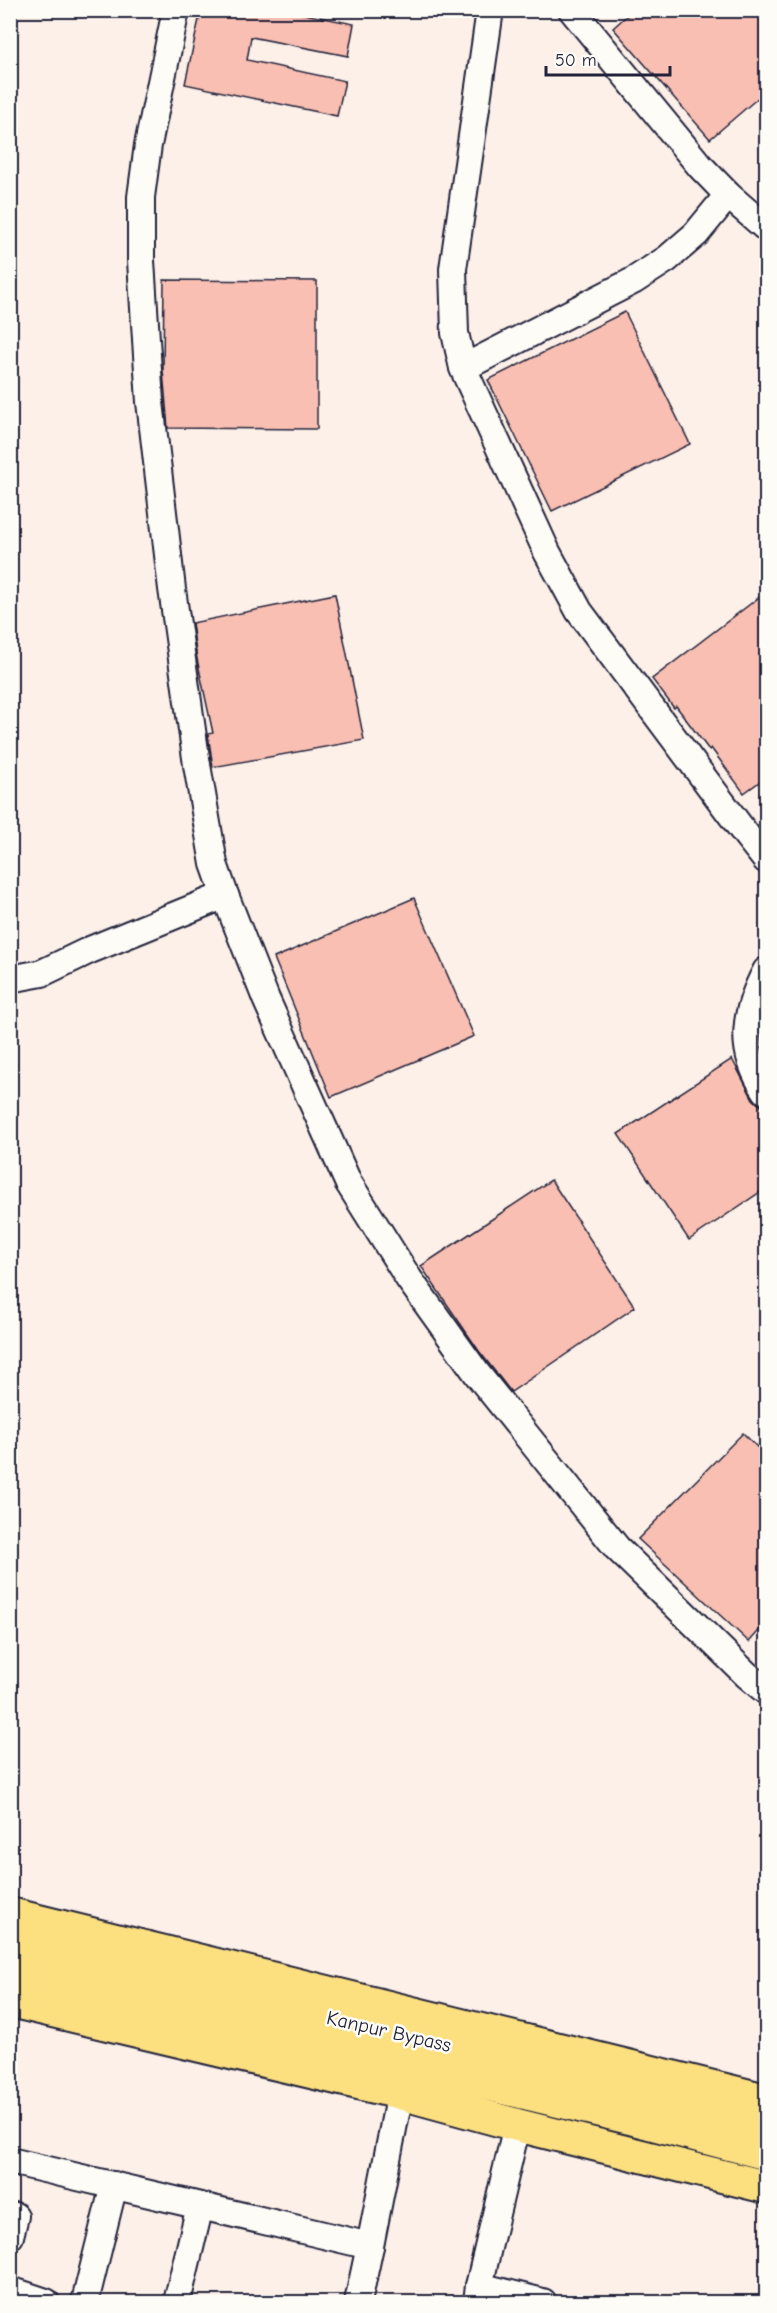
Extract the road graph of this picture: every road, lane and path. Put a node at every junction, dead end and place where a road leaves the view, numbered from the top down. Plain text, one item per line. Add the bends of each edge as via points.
1 (176, 10) edge
2 (490, 10) edge
3 (572, 10) edge
4 (728, 195) junction
5 (766, 228) edge
6 (463, 368) junction
7 (766, 860) edge
8 (225, 895) junction
9 (766, 971) edge
10 (10, 979) edge
11 (766, 1091) edge
12 (766, 1691) edge
13 (10, 1914) edge
14 (10, 1941) edge
15 (10, 1970) edge
16 (10, 2001) edge
17 (400, 2093) junction
18 (766, 2100) edge
19 (766, 2124) edge
20 (516, 2125) junction
21 (766, 2153) edge
22 (10, 2161) edge
23 (114, 2185) junction
24 (766, 2187) edge
25 (200, 2206) junction
26 (370, 2246) junction
27 (10, 2290) edge
28 (478, 2294) edge
29 (46, 2302) edge
30 (86, 2302) edge
31 (177, 2302) edge
32 (358, 2302) edge
33 (543, 2302) edge

1 - 8 street via 148,145 141,197 141,261 150,402 172,590 214,864
2 - 6 street via 453,269 455,333
3 - 4 street
4 - 5 street
4 - 6 street via 696,234 667,259 633,281
6 - 7 street via 547,552 579,611
8 - 10 street via 42,973
8 - 12 street via 266,999 348,1182 409,1280 478,1375 617,1548
9 - 11 street via 747,1020 747,1044 756,1076
13 - 18 main road
14 - 19 highway, Kanpur Bypass
15 - 21 highway, Kanpur Bypass
16 - 17 main road
17 - 20 main road
17 - 26 street
20 - 24 main road
20 - 28 street
22 - 23 street
23 - 25 street
23 - 30 street
25 - 26 street
25 - 31 street
26 - 32 street
27 - 29 street
28 - 33 street

